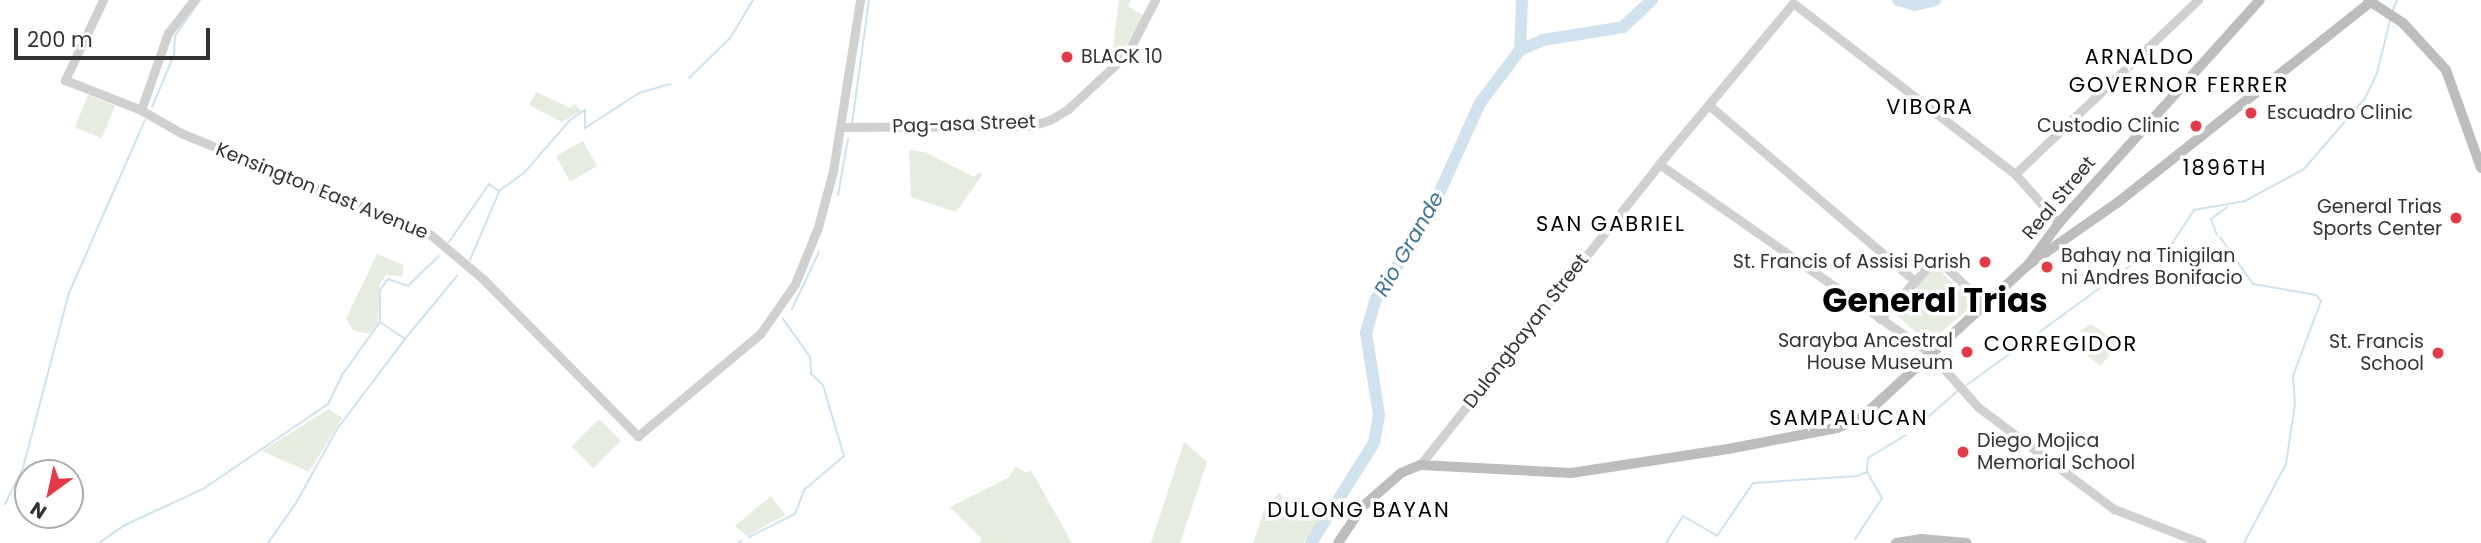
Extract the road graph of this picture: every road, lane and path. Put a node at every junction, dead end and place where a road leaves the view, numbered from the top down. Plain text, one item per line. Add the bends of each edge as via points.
1 (103, 0) edge
2 (194, 0) edge
3 (860, 0) edge
4 (1155, 0) edge
5 (2198, 0) edge
6 (2260, 0) edge
7 (2370, 1) edge
8 (1710, 106) junction
9 (146, 112) junction
10 (842, 127) junction
11 (1658, 164) junction
12 (2481, 168) edge
13 (2015, 174) junction
14 (2059, 223) junction
15 (2028, 265) junction
16 (1914, 280) junction
17 (1986, 305) junction
18 (1880, 318) junction
19 (1930, 353) junction
20 (1420, 465) junction
21 (1338, 543) edge
22 (1896, 543) edge
23 (1967, 543) edge
24 (2202, 543) edge

1 - 9 street, Kensington East Avenue via 65,80
2 - 9 street via 168,33
3 - 10 street
4 - 10 street, Pag-asa Street via 1127,54 1050,120 1031,126
5 - 13 street
6 - 14 main road, Real Street
7 - 12 main road via 2390,14 2446,70
7 - 15 main road via 2117,203
8 - 11 street, Dulongbayan Street
8 - 13 street, Dulongbayan Street via 1793,3
8 - 16 street
9 - 10 street, Kensington East Avenue via 181,134 431,235 483,279 638,436 760,334 782,307 818,227
11 - 18 street
11 - 20 street, Dulongbayan Street
13 - 14 street
14 - 15 main road, Real Street
15 - 17 main road
16 - 17 street via 1932,260 1940,258
16 - 18 street
17 - 19 main road
18 - 19 street
19 - 20 main road via 1873,408 1837,428 1571,473
19 - 24 street via 1978,407 2114,509
20 - 21 main road via 1401,473 1362,507
22 - 23 main road

